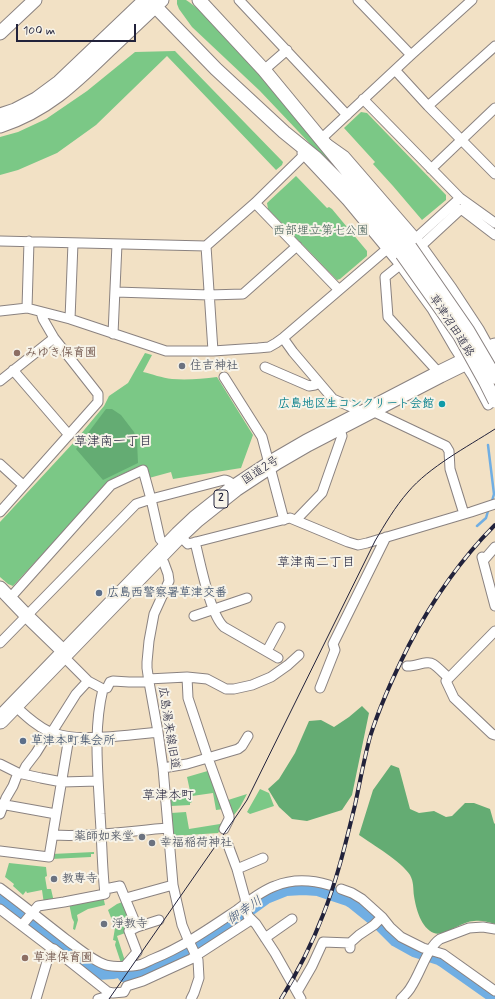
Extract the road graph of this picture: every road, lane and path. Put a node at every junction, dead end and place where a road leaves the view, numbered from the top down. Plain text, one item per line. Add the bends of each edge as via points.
1 (35, 0) edge
2 (199, 0) edge
3 (208, 0) edge
4 (239, 0) edge
5 (358, 0) edge
6 (472, 0) edge
7 (153, 1) edge
8 (226, 30) junction
9 (0, 33) edge
10 (495, 46) edge
11 (287, 50) junction
12 (410, 55) junction
13 (264, 70) junction
14 (395, 70) junction
15 (363, 99) junction
16 (428, 106) junction
17 (495, 108) edge
18 (0, 115) edge
19 (347, 115) junction
20 (0, 126) edge
21 (284, 132) junction
22 (321, 139) junction
23 (462, 139) junction
24 (304, 155) junction
25 (431, 169) junction
26 (495, 173) edge
27 (460, 198) junction
28 (256, 203) junction
29 (495, 223) edge
30 (495, 235) edge
31 (0, 241) edge
32 (29, 242) junction
33 (73, 243) junction
34 (117, 244) junction
35 (206, 246) junction
36 (296, 246) junction
37 (387, 249) junction
38 (410, 250) junction
39 (339, 290) junction
40 (116, 292) junction
41 (209, 295) junction
42 (27, 308) junction
43 (0, 311) edge
44 (42, 312) junction
45 (70, 319) junction
46 (113, 334) junction
47 (54, 338) junction
48 (283, 338) junction
49 (213, 351) junction
50 (494, 352) edge
51 (464, 362) junction
52 (265, 367) dead end
53 (13, 370) junction
54 (440, 374) junction
55 (224, 377) dead end
56 (495, 377) edge
57 (0, 381) edge
58 (319, 383) junction
59 (495, 401) edge
60 (366, 412) junction
61 (339, 427) junction
62 (69, 435) junction
63 (0, 464) edge
64 (269, 465) junction
65 (23, 485) junction
66 (235, 488) junction
67 (151, 499) junction
68 (494, 506) edge
69 (0, 512) edge
70 (464, 514) junction
71 (284, 520) junction
72 (296, 520) junction
73 (179, 535) junction
74 (386, 537) junction
75 (195, 542) junction
76 (495, 547) edge
77 (162, 552) junction
78 (0, 588) edge
79 (10, 598) junction
80 (246, 598) dead end
81 (495, 606) edge
82 (214, 609) junction
83 (27, 616) junction
84 (194, 616) dead end
85 (280, 627) dead end
86 (495, 630) edge
87 (0, 644) edge
88 (267, 651) junction
89 (64, 654) junction
90 (299, 655) dead end
91 (278, 658) dead end
92 (407, 666) dead end
93 (187, 677) junction
94 (449, 678) junction
95 (148, 680) junction
96 (88, 681) junction
97 (320, 688) dead end
98 (103, 689) junction
99 (14, 705) junction
100 (0, 720) edge
101 (51, 732) junction
102 (158, 732) junction
103 (495, 735) edge
104 (248, 736) dead end
105 (69, 737) junction
106 (97, 737) junction
107 (208, 758) junction
108 (0, 764) edge
109 (163, 768) junction
110 (20, 773) junction
111 (98, 781) junction
112 (62, 782) junction
113 (2, 804) edge
114 (0, 814) edge
115 (56, 814) junction
116 (168, 828) junction
117 (224, 829) dead end
118 (101, 834) junction
119 (53, 836) junction
120 (228, 844) dead end
121 (0, 851) edge
122 (263, 858) dead end
123 (237, 869) junction
124 (172, 885) junction
125 (329, 885) dead end
126 (0, 888) edge
127 (105, 888) junction
128 (341, 889) dead end
129 (126, 898) junction
130 (246, 905) junction
131 (0, 909) edge
132 (32, 913) junction
133 (250, 919) junction
134 (159, 920) dead end
135 (292, 920) dead end
136 (379, 920) junction
137 (23, 924) junction
138 (137, 926) junction
139 (495, 929) edge
140 (265, 938) junction
141 (189, 942) junction
142 (51, 948) junction
143 (428, 953) junction
144 (195, 955) junction
145 (125, 966) junction
146 (495, 991) edge
147 (108, 992) junction
148 (122, 995) edge
149 (299, 996) edge
150 (36, 999) edge
151 (98, 999) edge
152 (191, 999) edge
153 (401, 999) edge

1 - 9 street
2 - 8 street
3 - 8 street
4 - 11 street
5 - 12 street
6 - 12 street
7 - 18 street via 49,90 15,110
7 - 20 street via 78,80 59,96 27,116
7 - 21 street via 216,69
8 - 13 street
10 - 16 street
11 - 13 street
11 - 19 street
12 - 14 street
13 - 22 street
14 - 15 street
14 - 16 street
15 - 19 street
15 - 25 street
16 - 23 street
17 - 23 street
19 - 22 street
21 - 24 street
21 - 38 street via 316,158
22 - 38 street
23 - 25 street
23 - 26 street
24 - 28 street
24 - 37 street
25 - 27 street
27 - 29 street
27 - 38 street
28 - 35 street
28 - 36 street
30 - 38 street via 461,209
31 - 32 street
32 - 33 street
32 - 42 street
33 - 34 street
33 - 45 street
34 - 35 street
34 - 40 street
35 - 41 street
36 - 39 street
36 - 41 street via 243,294
37 - 38 street
37 - 39 street
38 - 50 street via 452,288
38 - 51 street via 432,309
38 - 54 street via 385,277 388,317
38 - 56 street, 草津沼田道路, bridge via 468,331
38 - 59 street, 草津沼田道路, bridge
39 - 48 street
40 - 41 street
40 - 46 street
41 - 49 street
42 - 43 street
42 - 44 street
44 - 45 street
44 - 47 street via 43,319
45 - 46 street
46 - 49 street via 166,351
47 - 53 street
47 - 62 street via 98,394 98,402
48 - 49 street via 263,348
48 - 58 street
50 - 51 highway, 国道2号 / 2
51 - 54 highway, 国道2号 / 2
51 - 59 street via 488,405
52 - 58 street via 309,386
53 - 57 street
53 - 62 street
54 - 60 highway, 国道2号 / 2
55 - 64 street via 262,437
58 - 60 street via 332,399
60 - 61 highway, 国道2号 / 2
60 - 70 street via 446,446 450,469
61 - 64 highway, 国道2号 / 2
61 - 72 street via 342,436 322,493
62 - 65 street
63 - 65 street
64 - 66 highway, 国道2号 / 2
64 - 71 street
65 - 69 street
66 - 67 street via 224,480
66 - 73 highway, 国道2号 / 2
67 - 77 street, 広島湯来線旧道
67 - 79 street, 広島湯来線旧道 via 143,470 111,485
67 - 83 street via 136,504
68 - 70 street
70 - 74 street
71 - 72 street
71 - 75 street
72 - 74 street via 353,544
73 - 75 street via 188,544
73 - 77 highway, 国道2号 / 2
74 - 97 street via 333,644 335,650
75 - 82 street
76 - 81 street via 482,559
77 - 89 highway, 国道2号 / 2
77 - 95 street, 広島湯来線旧道 via 169,581 154,614 147,656
78 - 79 street
79 - 83 street
80 - 82 street
82 - 84 street
82 - 88 street via 224,627
83 - 87 street
83 - 89 street
85 - 88 street
86 - 94 street
88 - 91 street
89 - 96 street
89 - 99 highway, 国道2号 / 2
90 - 93 street via 271,677 252,685 228,690 207,679
92 - 94 street via 433,664
93 - 95 street
93 - 107 street via 188,698
94 - 103 street via 446,681 454,698
95 - 98 street via 113,680
95 - 102 street, 広島湯来線旧道
96 - 98 street
96 - 101 street via 76,694
98 - 106 street
99 - 100 highway, 国道2号 / 2
99 - 101 street via 29,720
101 - 105 street
101 - 110 street
102 - 106 street
102 - 109 street, 広島湯来線旧道
104 - 107 street via 238,749
105 - 106 street
105 - 112 street
106 - 111 street
107 - 109 street
107 - 117 street via 229,816
108 - 110 street
109 - 116 street, 広島湯来線旧道
110 - 112 street
110 - 113 street
111 - 112 street
111 - 118 street
112 - 115 street
113 - 114 street
113 - 115 street
115 - 119 street
116 - 118 street
116 - 124 street, 広島湯来線旧道
118 - 119 street
118 - 127 street
119 - 121 street via 49,857
120 - 123 street
122 - 123 street
123 - 130 street
124 - 129 street
124 - 141 street, 広島湯来線旧道
125 - 130 street via 310,881 284,883 268,889
126 - 132 street
127 - 129 street via 120,886
127 - 132 street via 105,894 38,906
128 - 136 street via 357,896
129 - 138 street
130 - 133 street
130 - 141 street
131 - 137 street
132 - 137 street
132 - 145 street via 97,961
133 - 140 street
133 - 144 street
134 - 138 street
135 - 140 street
136 - 143 street
136 - 149 street via 359,935 350,946 323,942
137 - 142 street
138 - 145 street via 129,931 137,952
139 - 143 street via 469,928 440,939
140 - 149 street
141 - 144 street, 広島湯来線旧道
141 - 145 street via 138,966
142 - 147 street
142 - 150 street
143 - 146 street via 443,954
143 - 153 street via 410,989
144 - 148 street via 144,981 127,986
144 - 152 street, 広島湯来線旧道 via 198,960 199,978
147 - 148 street
147 - 151 street via 105,997

